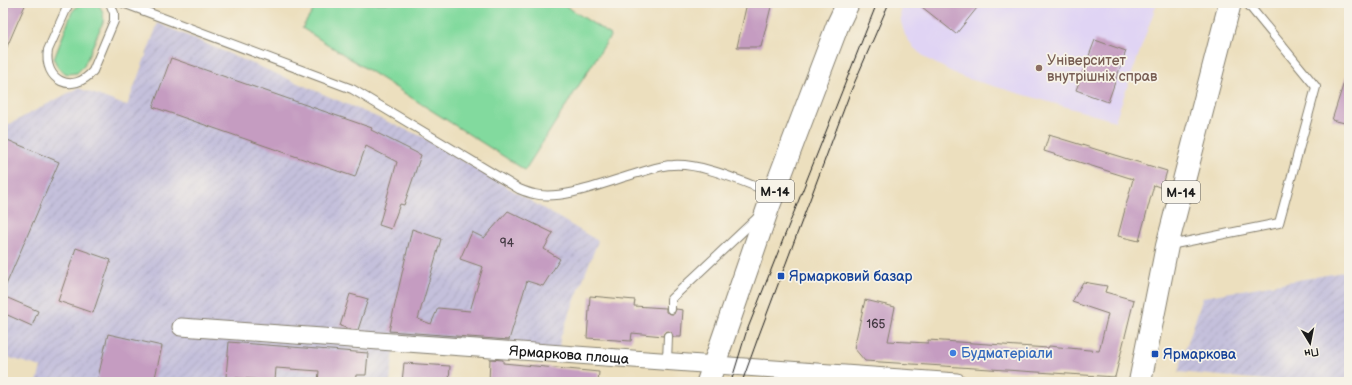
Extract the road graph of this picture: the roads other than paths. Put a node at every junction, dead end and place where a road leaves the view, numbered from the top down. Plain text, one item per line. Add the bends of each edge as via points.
1 (69, 3) edge
2 (110, 3) edge
3 (123, 3) edge
4 (848, 3) edge
5 (1230, 3) edge
6 (1247, 3) edge
7 (771, 201) junction
8 (1167, 246) junction
9 (671, 309) dead end
10 (181, 327) dead end
11 (668, 336) dead end
12 (666, 361) junction
13 (711, 373) edge
14 (817, 377) edge
15 (957, 382) edge
16 (1140, 382) edge

1 - 2 lane via 48,50 47,58 51,73 57,79 72,84 84,80 93,71 114,21
3 - 7 lane via 352,89 519,189 535,194 569,193 673,165 710,170
4 - 7 main road, М-14
5 - 8 main road, М-14
6 - 8 lane via 1316,87 1279,223
7 - 9 lane via 671,299
7 - 13 main road, М-14
8 - 16 main road, М-14
10 - 12 street, Ярмаркова площа
11 - 12 lane
12 - 13 street, Ярмаркова площа
13 - 14 street, Ярмаркова площа
14 - 15 street, Ярмаркова площа

